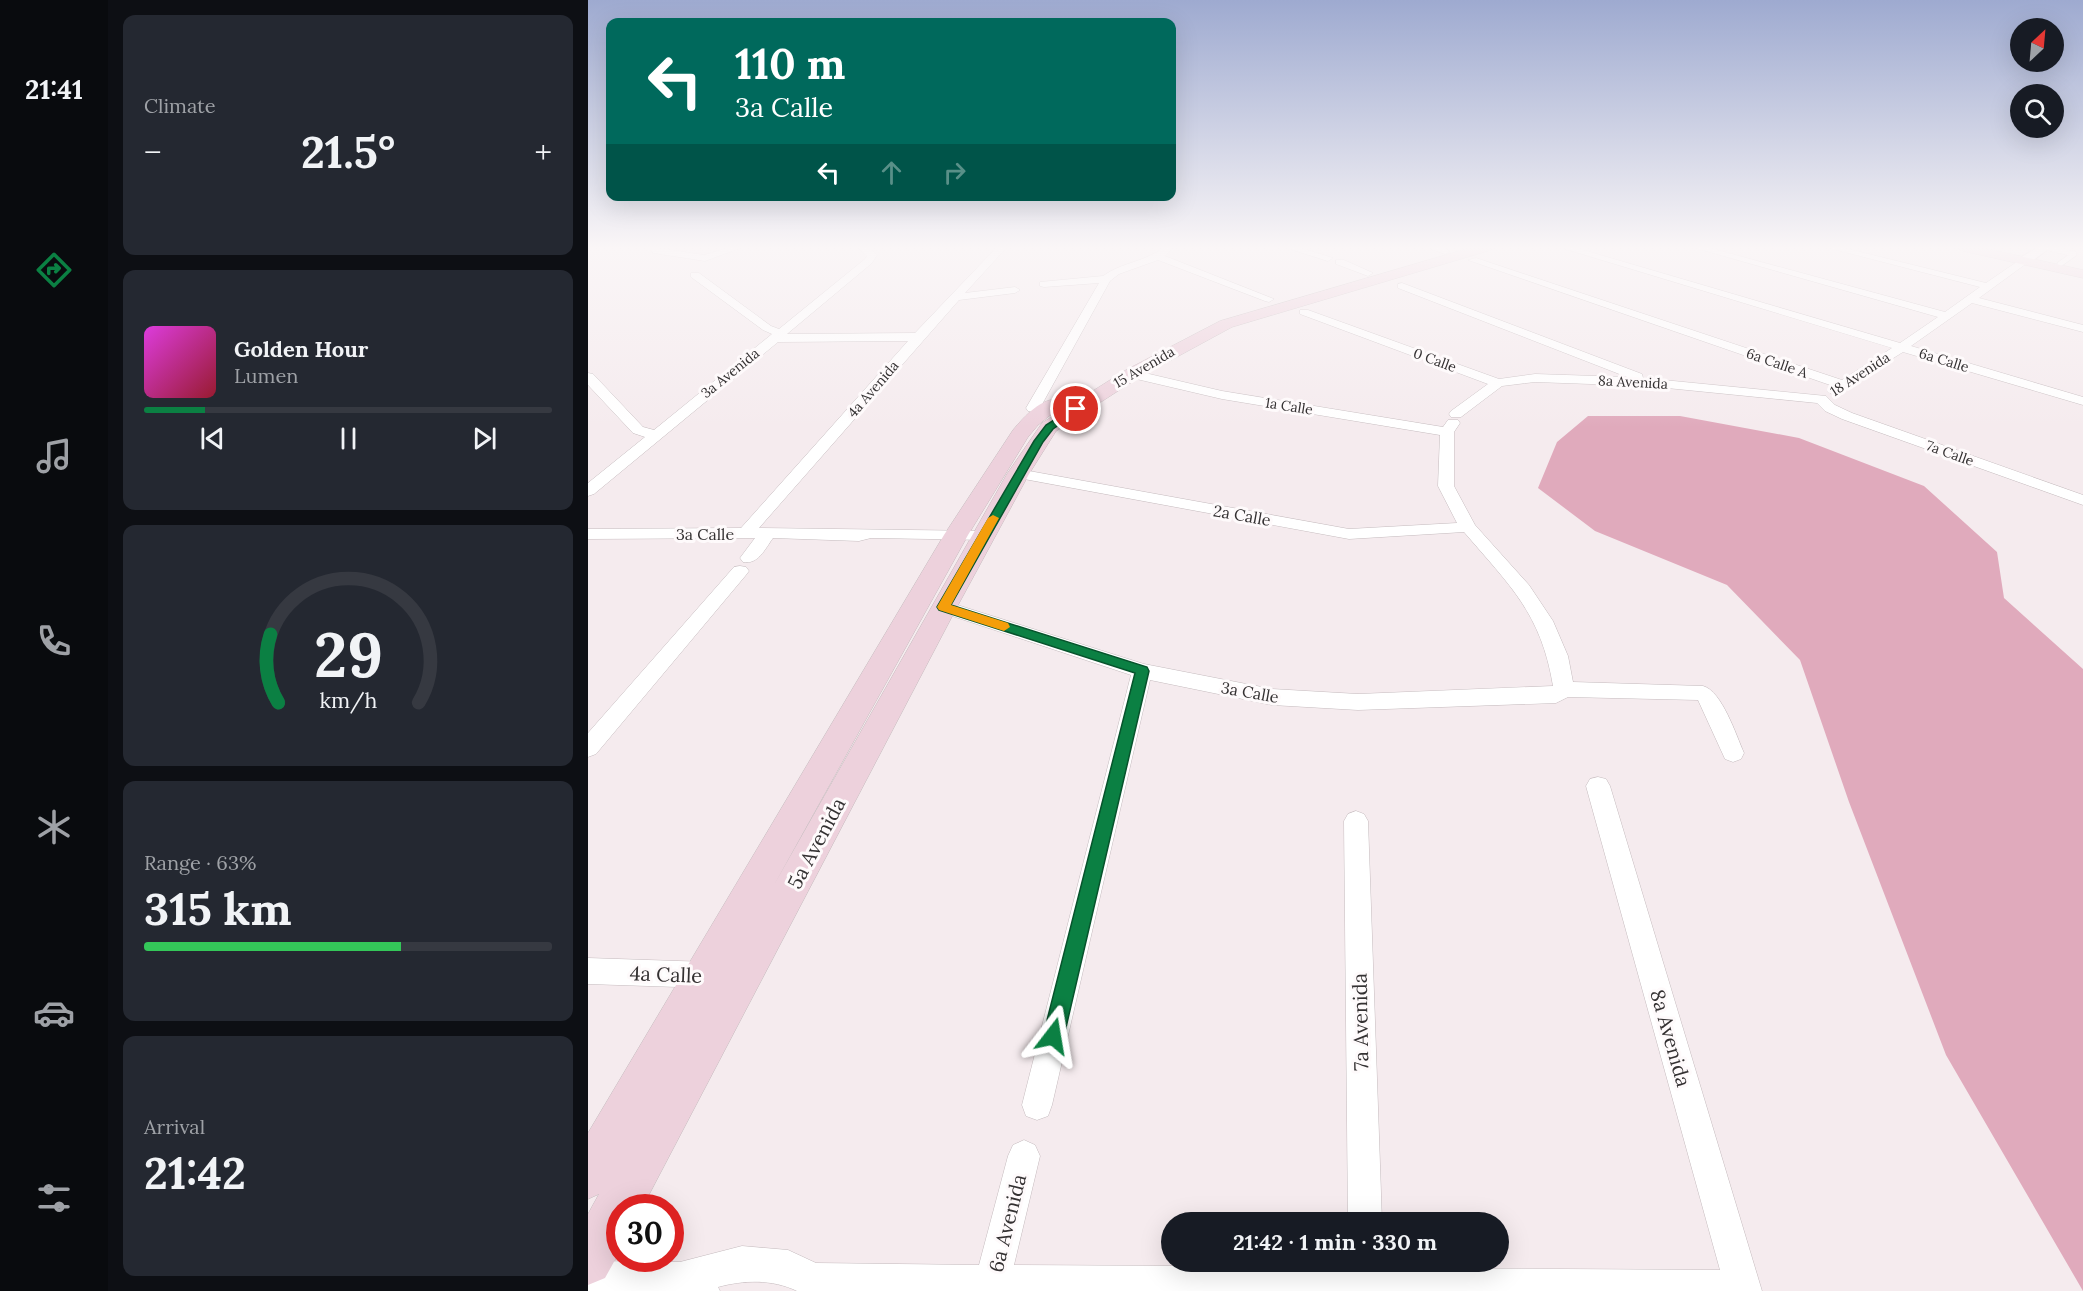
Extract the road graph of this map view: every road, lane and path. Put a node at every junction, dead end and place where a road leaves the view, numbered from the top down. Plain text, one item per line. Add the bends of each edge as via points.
1 (741, 307) edge
2 (812, 307) edge
3 (946, 307) edge
4 (1095, 307) edge
5 (1244, 307) edge
6 (1283, 307) edge
7 (1456, 307) edge
8 (1612, 307) edge
9 (1768, 307) edge
10 (1917, 307) edge
11 (1957, 307) edge
12 (2001, 307) edge
13 (1304, 312) dead end
14 (1945, 315) junction
15 (2083, 329) edge
16 (777, 335) junction
17 (918, 337) junction
18 (1902, 347) junction
19 (1132, 374) junction
20 (588, 377) edge
21 (1647, 382) junction
22 (1498, 383) junction
23 (1843, 386) junction
24 (1821, 399) junction
25 (2083, 401) edge
26 (1038, 419) junction
27 (1453, 422) junction
28 (657, 434) junction
29 (1018, 474) junction
30 (588, 491) edge
31 (2083, 500) edge
32 (1468, 527) junction
33 (746, 533) junction
34 (768, 533) junction
35 (588, 534) edge
36 (970, 536) junction
37 (944, 607) junction
38 (1142, 671) junction
39 (1564, 688) junction
40 (588, 748) edge
41 (1733, 753) dead end
42 (1598, 786) dead end
43 (1356, 821) dead end
44 (588, 971) edge
45 (705, 975) junction
46 (743, 977) junction
47 (1037, 1105) dead end
48 (1024, 1156) dead end
49 (588, 1176) edge
50 (1365, 1212) edge
51 (588, 1261) edge
52 (588, 1279) edge
53 (1366, 1279) edge
54 (691, 1286) edge
55 (805, 1286) edge
56 (991, 1287) edge
57 (1744, 1290) edge

1 - 16 street
2 - 16 street, 3a Avenida
3 - 17 street, 4a Avenida
4 - 26 street
5 - 26 main road, 15 Avenida via 1176,336 1058,402
6 - 19 main road, 15 Avenida via 1226,324
7 - 21 street
8 - 23 street, 6a Calle A
9 - 18 street, 6a Calle
10 - 14 street
11 - 14 street, 18 Avenida
12 - 15 street
13 - 22 street, 0 Calle
14 - 18 street, 18 Avenida
16 - 17 street
16 - 28 street, 3a Avenida
17 - 33 street, 4a Avenida
18 - 23 street, 18 Avenida
18 - 25 street, 6a Calle
19 - 26 main road, 15 Avenida
19 - 27 street, 1a Calle via 1222,395
20 - 28 street via 638,430
21 - 22 street, 8a Avenida via 1535,378
21 - 24 street, 8a Avenida
22 - 27 street, 8a Avenida
23 - 24 street, 18 Avenida
24 - 31 street, 7a Calle via 1847,416
26 - 29 main road, 5a Avenida
26 - 36 main road, 5a Avenida via 1020,434
27 - 32 street via 1446,486
28 - 30 street, 3a Avenida
29 - 32 street, 2a Calle via 1340,533 1367,535
29 - 36 main road, 5a Avenida
32 - 39 street via 1523,589 1544,621 1558,656
33 - 34 street, 3a Calle
33 - 35 street, 3a Calle
34 - 36 street, 3a Calle
34 - 40 street
36 - 37 main road, 5a Avenida
36 - 45 main road, 5a Avenida
37 - 38 street, 3a Calle
37 - 46 main road, 5a Avenida
38 - 39 street, 3a Calle via 1272,698 1358,702 1556,695
38 - 47 street
39 - 41 street, 3a Calle via 1703,693
42 - 57 street, 8a Avenida
43 - 50 street, 7a Avenida
44 - 45 street, 4a Calle
45 - 46 street, 4a Calle
45 - 49 main road, 5a Avenida
46 - 51 main road, 5a Avenida
48 - 56 street, 6a Avenida
52 - 54 street
53 - 56 street
53 - 57 street
54 - 55 street via 742,1263 788,1268
55 - 56 street

